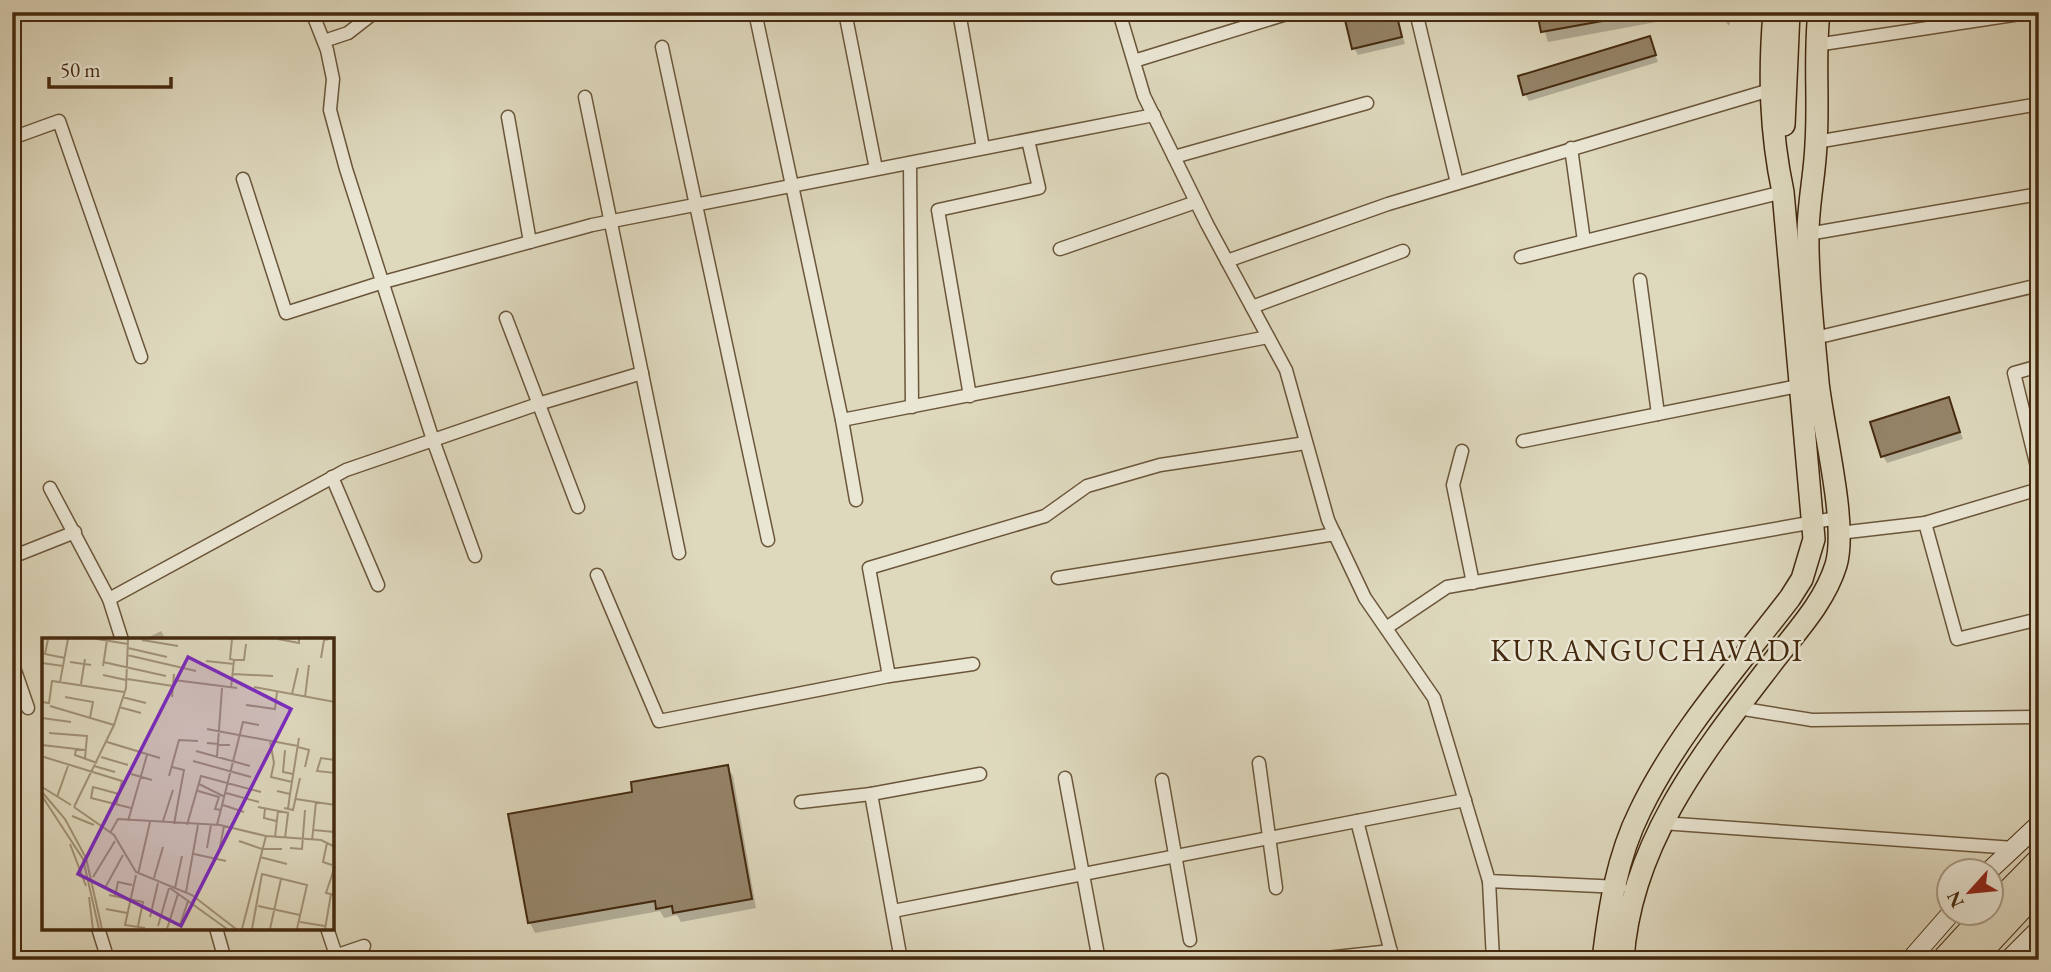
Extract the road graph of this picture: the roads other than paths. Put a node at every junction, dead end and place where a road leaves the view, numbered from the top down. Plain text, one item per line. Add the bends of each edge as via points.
1 (312, 12) edge
2 (374, 12) edge
3 (755, 12) edge
4 (845, 12) edge
5 (959, 12) edge
6 (1119, 12) edge
7 (1293, 12) edge
8 (1416, 12) edge
9 (1774, 12) edge
10 (1789, 12) edge
11 (1807, 12) edge
12 (1819, 12) edge
13 (2033, 12) edge
14 (324, 41) junction
15 (1816, 45) junction
16 (662, 47) dead end
17 (1134, 61) junction
18 (1786, 87) junction
19 (585, 97) dead end
20 (1367, 103) dead end
21 (2039, 104) edge
22 (1154, 115) junction
23 (508, 117) dead end
24 (12, 138) edge
25 (1028, 140) junction
26 (1816, 142) junction
27 (983, 148) junction
28 (1571, 148) junction
29 (1174, 157) junction
30 (910, 163) junction
31 (876, 169) junction
32 (243, 179) dead end
33 (1457, 183) junction
34 (790, 186) junction
35 (1783, 192) junction
36 (2039, 194) edge
37 (1196, 202) junction
38 (697, 205) junction
39 (610, 222) junction
40 (1808, 234) junction
41 (1584, 241) junction
42 (530, 242) junction
43 (1060, 249) dead end
44 (1403, 251) dead end
45 (1521, 257) dead end
46 (1227, 261) junction
47 (1640, 280) dead end
48 (380, 283) junction
49 (2039, 285) edge
50 (1252, 307) junction
51 (506, 318) dead end
52 (1268, 337) junction
53 (1815, 338) junction
54 (141, 356) dead end
55 (2039, 366) edge
56 (642, 373) junction
57 (1798, 386) junction
58 (970, 396) junction
59 (538, 404) junction
60 (912, 407) junction
61 (1658, 414) junction
62 (842, 421) junction
63 (433, 440) junction
64 (1523, 441) dead end
65 (1306, 443) junction
66 (1462, 451) dead end
67 (2039, 475) edge
68 (332, 477) junction
69 (50, 488) dead end
70 (2039, 489) edge
71 (856, 500) dead end
72 (578, 507) dead end
73 (1814, 522) junction
74 (1925, 523) junction
75 (1838, 525) junction
76 (75, 532) junction
77 (1335, 534) junction
78 (768, 540) dead end
79 (679, 552) dead end
80 (475, 556) dead end
81 (12, 557) edge
82 (597, 575) dead end
83 (1058, 578) dead end
84 (1473, 583) junction
85 (378, 585) dead end
86 (109, 599) junction
87 (2039, 619) edge
88 (1386, 628) junction
89 (122, 638) edge
90 (12, 662) edge
91 (973, 664) dead end
92 (889, 676) junction
93 (28, 708) dead end
94 (1738, 708) junction
95 (2039, 717) edge
96 (1259, 763) dead end
97 (980, 774) dead end
98 (1065, 778) dead end
99 (1162, 780) dead end
100 (871, 794) junction
101 (1465, 800) junction
102 (802, 802) dead end
103 (1356, 821) junction
104 (1662, 823) junction
105 (2039, 824) edge
106 (1270, 838) junction
107 (2014, 848) junction
108 (1175, 856) junction
109 (2005, 856) edge
110 (2039, 860) edge
111 (1080, 874) junction
112 (1489, 881) junction
113 (1625, 887) junction
114 (1276, 888) dead end
115 (2039, 889) edge
116 (2006, 894) edge
117 (893, 911) junction
118 (1940, 926) edge
119 (1974, 926) edge
120 (2039, 929) edge
121 (99, 930) edge
122 (217, 930) edge
123 (328, 930) edge
124 (1190, 940) dead end
125 (364, 946) dead end
126 (1098, 955) dead end
127 (1392, 955) edge
128 (336, 956) junction
129 (108, 960) edge
130 (225, 960) edge
131 (323, 960) edge
132 (901, 960) edge
133 (1308, 960) edge
134 (1493, 960) edge
135 (1603, 960) edge
136 (1623, 960) edge
137 (1910, 960) edge
138 (1943, 960) edge
139 (1973, 960) edge
140 (2008, 960) edge

1 - 14 street
2 - 14 street via 348,33
3 - 34 street
4 - 31 street
5 - 27 street
6 - 17 street
7 - 17 street
8 - 33 street
9 - 18 main road
10 - 18 main road
11 - 18 main road
12 - 15 main road
13 - 15 street
14 - 48 street via 333,79 330,110
15 - 26 main road
16 - 38 street
17 - 22 street
18 - 28 street
18 - 35 main road via 1773,145
18 - 40 main road
19 - 39 street
20 - 29 street
21 - 26 street
22 - 25 street
22 - 29 street
23 - 42 street
24 - 54 street via 59,121
25 - 27 street
25 - 58 street via 1039,188 938,210
26 - 40 main road
27 - 30 street
28 - 33 street
28 - 41 street
29 - 37 street
30 - 31 street
30 - 60 street
31 - 34 street
32 - 48 street via 286,313
33 - 46 street
34 - 38 street
34 - 62 street
35 - 41 street
35 - 57 main road
36 - 40 street
37 - 43 street
37 - 46 street
38 - 39 street
38 - 78 street
39 - 42 street
39 - 56 street
40 - 53 main road
41 - 45 street
42 - 48 street
44 - 50 street
46 - 50 street
47 - 61 street
48 - 63 street
49 - 53 street
50 - 52 street
51 - 59 street
52 - 58 street
52 - 65 street via 1286,370
53 - 75 main road
55 - 67 street via 2014,373
56 - 59 street
56 - 79 street
57 - 61 street
57 - 73 main road
58 - 60 street
59 - 63 street
59 - 72 street
60 - 62 street
61 - 64 street
62 - 71 street
63 - 68 street
63 - 80 street
65 - 77 street
65 - 92 street via 1160,465 1087,486 1045,516 869,568
66 - 84 street via 1452,485
68 - 85 street
68 - 86 street
69 - 76 street
70 - 74 street
73 - 75 street
73 - 84 street
73 - 113 main road via 1810,558 1802,579 1665,766 1639,811
74 - 75 street
74 - 87 street via 1957,639
75 - 94 main road via 1835,566 1822,596
76 - 81 street
76 - 86 street
77 - 83 street
77 - 88 street
82 - 92 street via 659,721
84 - 88 street via 1447,587
86 - 89 street
88 - 101 street via 1434,698
90 - 93 street
91 - 92 street
94 - 95 street via 1812,720
94 - 104 main road via 1697,761
96 - 106 street
97 - 100 street
98 - 111 street
99 - 108 street
100 - 102 street
100 - 117 street
101 - 103 street
101 - 112 street
103 - 106 street
103 - 127 street
104 - 107 street
104 - 113 main road
105 - 107 street
106 - 108 street
106 - 114 street
107 - 109 street
108 - 111 street
108 - 124 street
110 - 116 highway
111 - 117 street
111 - 126 street
112 - 113 street
112 - 134 street
113 - 135 main road
113 - 136 main road via 1628,914
115 - 139 highway
117 - 132 street
118 - 137 street
119 - 138 highway
120 - 140 street
121 - 129 street
122 - 130 street
123 - 128 street
125 - 128 street
127 - 133 street
128 - 131 street

